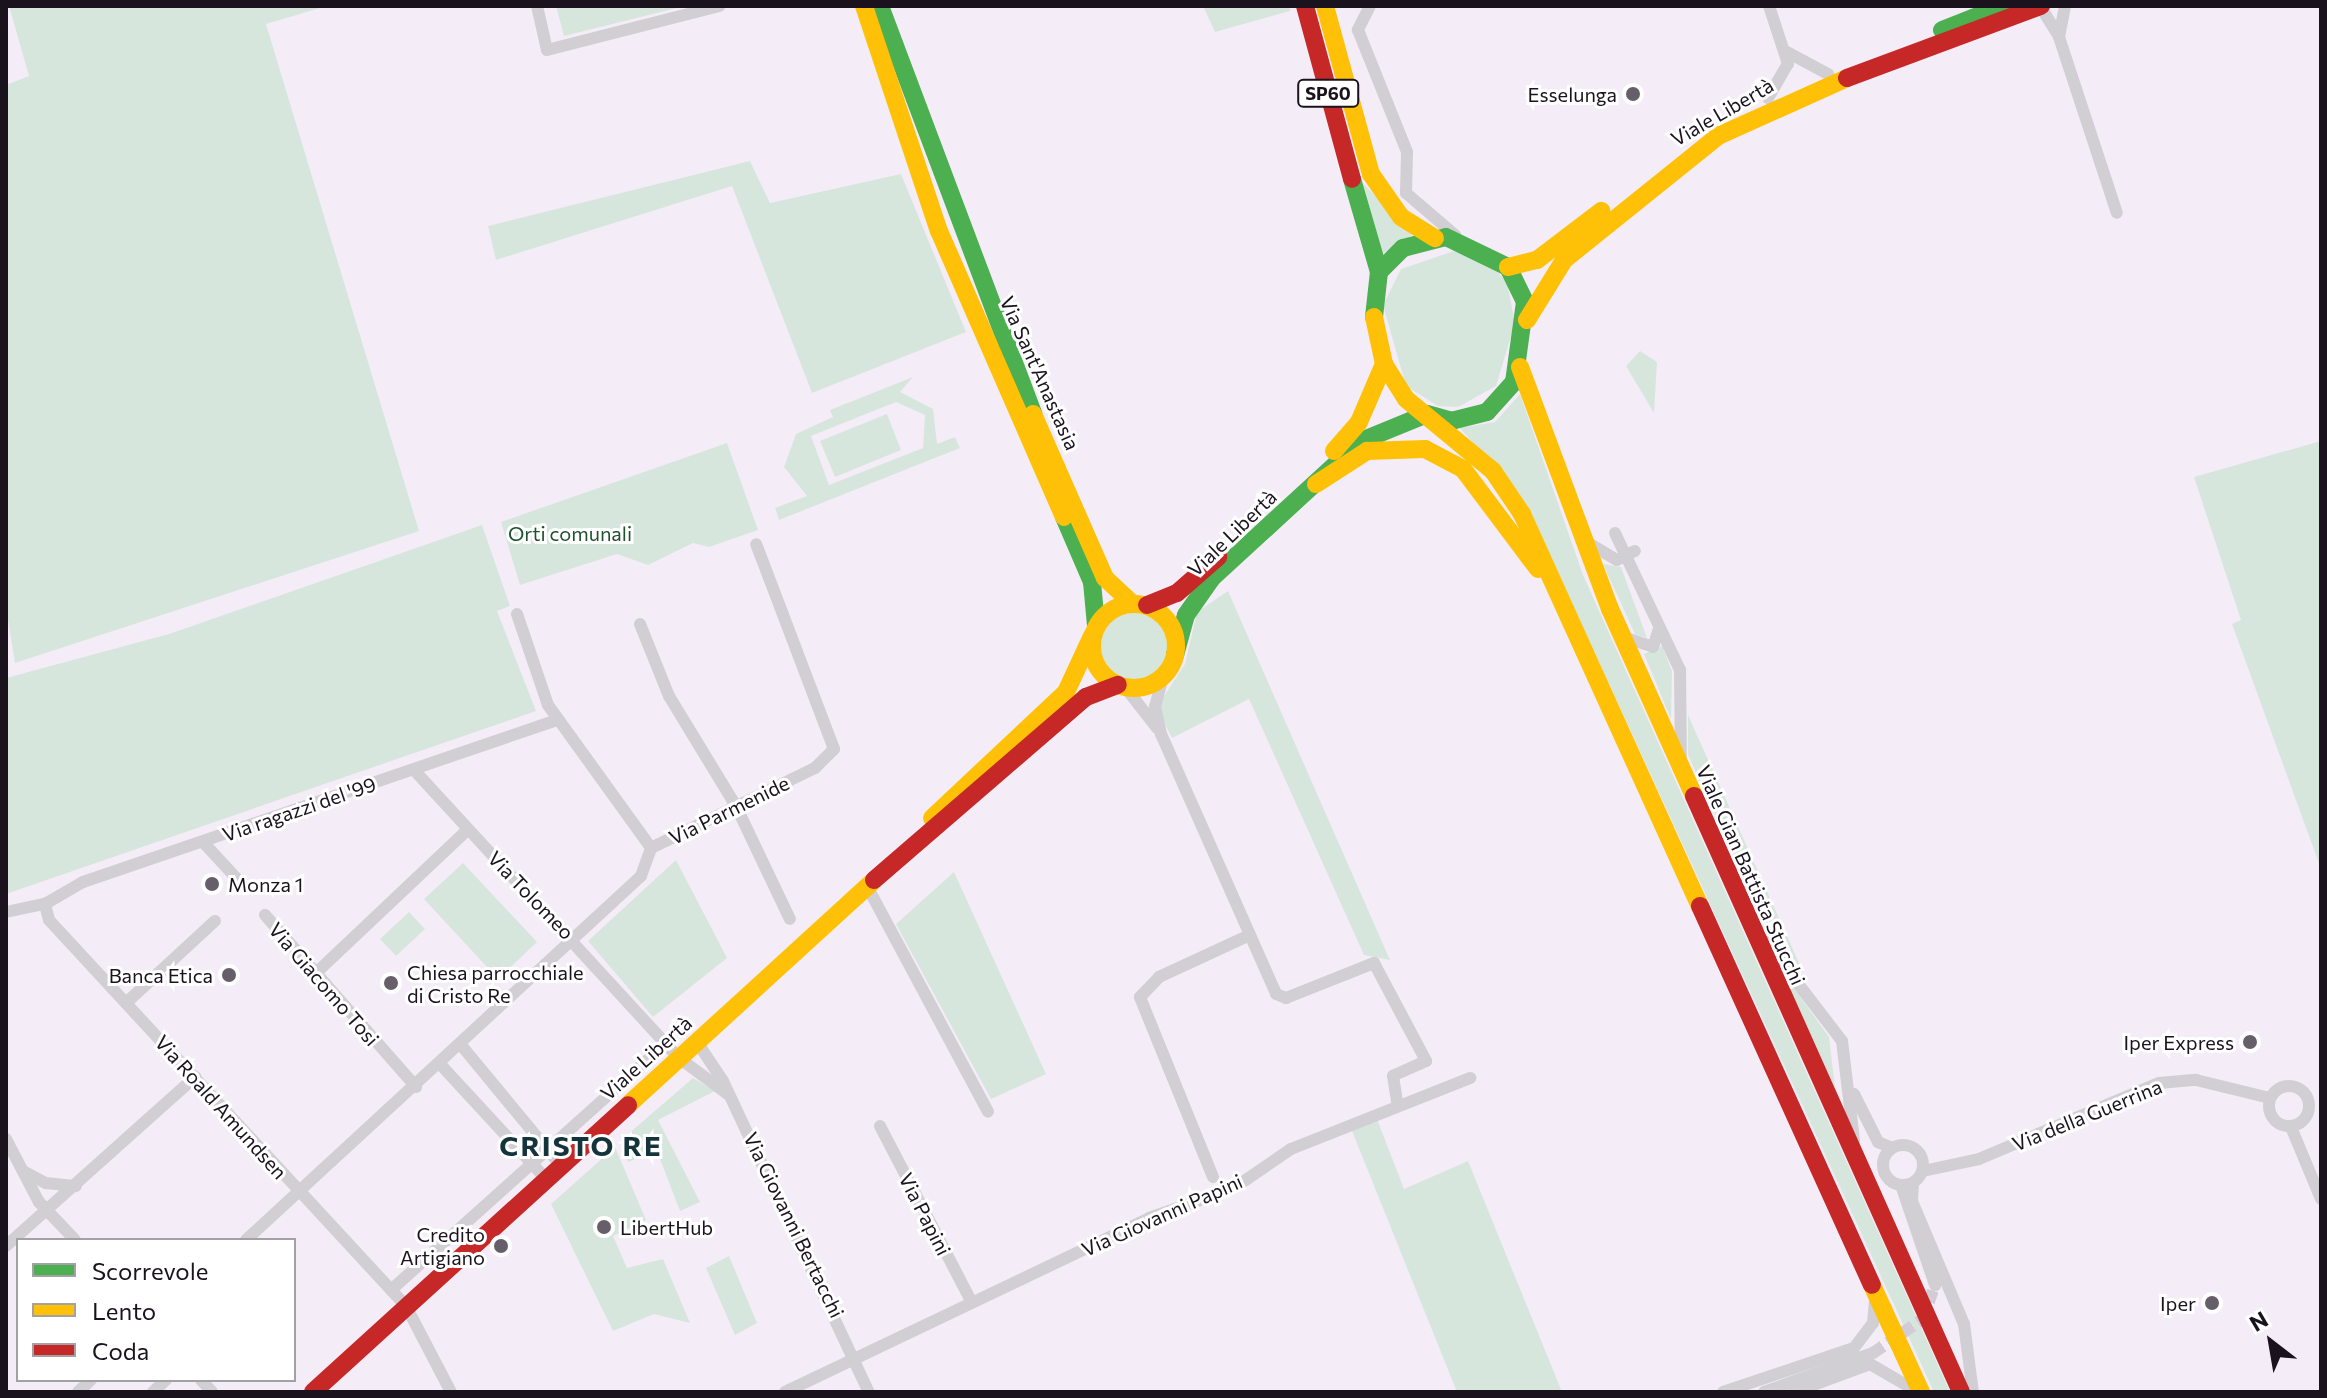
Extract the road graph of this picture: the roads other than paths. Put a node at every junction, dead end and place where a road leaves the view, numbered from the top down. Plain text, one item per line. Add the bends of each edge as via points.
1 (537, 6) edge
2 (719, 6) edge
3 (864, 6) edge
4 (880, 6) edge
5 (1305, 6) edge
6 (1325, 6) edge
7 (1370, 6) edge
8 (1769, 6) edge
9 (2003, 6) edge
10 (2040, 6) edge
11 (2065, 6) edge
12 (2059, 37) junction
13 (1787, 52) junction
14 (1828, 74) junction
15 (1768, 98) junction
16 (919, 155) junction
17 (2117, 213) dead end
18 (1435, 238) junction
19 (1464, 242) junction
20 (1508, 267) junction
21 (1379, 272) junction
22 (1527, 320) junction
23 (1384, 364) junction
24 (1520, 367) junction
25 (1427, 414) junction
26 (1316, 484) junction
27 (1576, 526) junction
28 (1615, 533) dead end
29 (756, 544) dead end
30 (1631, 555) junction
31 (1647, 578) dead end
32 (1644, 595) junction
33 (1139, 604) junction
34 (517, 614) dead end
35 (1572, 615) junction
36 (640, 624) dead end
37 (1659, 626) junction
38 (1094, 631) junction
39 (1620, 631) junction
40 (1175, 655) junction
41 (1163, 677) junction
42 (1121, 686) junction
43 (557, 720) junction
44 (1161, 734) junction
45 (414, 770) junction
46 (1681, 771) junction
47 (736, 806) junction
48 (467, 830) junction
49 (203, 842) junction
50 (651, 848) junction
51 (902, 854) junction
52 (239, 881) dead end
53 (867, 886) junction
54 (45, 904) junction
55 (6, 912) edge
56 (265, 915) dead end
57 (1745, 917) junction
58 (790, 919) dead end
59 (215, 921) dead end
60 (1250, 935) junction
61 (574, 940) junction
62 (317, 972) junction
63 (126, 1003) junction
64 (697, 1042) junction
65 (666, 1043) junction
66 (461, 1045) junction
67 (679, 1058) junction
68 (440, 1064) junction
69 (195, 1077) junction
70 (1470, 1078) dead end
71 (416, 1087) junction
72 (1852, 1090) junction
73 (729, 1095) junction
74 (2270, 1098) junction
75 (1397, 1102) junction
76 (988, 1112) dead end
77 (2308, 1114) junction
78 (2321, 1118) edge
79 (880, 1126) dead end
80 (2291, 1127) junction
81 (6, 1139) edge
82 (1892, 1148) junction
83 (546, 1150) junction
84 (1920, 1152) junction
85 (1855, 1159) junction
86 (532, 1163) junction
87 (1953, 1163) junction
88 (561, 1166) junction
89 (22, 1170) junction
90 (1923, 1171) junction
91 (1213, 1177) dead end
92 (546, 1179) junction
93 (2317, 1179) edge
94 (1907, 1184) junction
95 (76, 1186) junction
96 (298, 1192) junction
97 (2321, 1199) edge
98 (49, 1210) junction
99 (73, 1238) edge
100 (248, 1238) edge
101 (6, 1246) edge
102 (1935, 1285) tunnel mouth
103 (1873, 1286) junction
104 (391, 1290) junction
105 (971, 1301) junction
106 (406, 1306) junction
107 (1873, 1353) tunnel mouth
108 (855, 1358) junction
109 (313, 1392) edge
110 (451, 1392) edge
111 (785, 1392) edge
112 (869, 1392) edge
113 (1723, 1392) edge
114 (1764, 1392) edge
115 (1794, 1392) edge
116 (1918, 1392) edge
117 (1961, 1392) edge
118 (1973, 1392) edge

1 - 2 street via 547,50
3 - 16 main road
4 - 16 main road
5 - 21 main road, SP60
6 - 18 main road, SP60 via 1371,174 1401,217
7 - 19 street via 1358,30 1407,152 1406,193
8 - 13 street
9 - 14 main road, Viale Libertà
10 - 12 street
10 - 22 main road, Viale Libertà via 1779,103 1718,136 1564,260
11 - 12 street
12 - 17 street
13 - 14 street
13 - 15 street via 1783,81
14 - 15 main road, Viale Libertà
15 - 20 main road, Viale Libertà via 1665,160 1548,253
16 - 33 main road, Via Sant'Anastasia via 1105,578
16 - 38 main road, Via Sant'Anastasia via 1089,575
18 - 19 main road
18 - 21 main road via 1403,248
19 - 20 main road
20 - 22 main road, Viale Gian Battista Stucchi
21 - 23 main road via 1370,300
22 - 24 main road, Viale Gian Battista Stucchi
23 - 25 main road via 1398,390
23 - 33 main road, Viale Libertà via 1368,405 1340,445 1186,586
24 - 25 main road, Viale Gian Battista Stucchi via 1505,395 1478,417 1452,421
24 - 27 main road, Viale Gian Battista Stucchi
25 - 26 main road, Viale Libertà via 1374,432
25 - 35 main road via 1509,490
26 - 35 main road via 1380,448 1412,446 1445,458 1492,505
26 - 40 main road, Viale Libertà via 1205,586 1186,615
27 - 30 street via 1605,557
27 - 39 main road, Viale Gian Battista Stucchi
28 - 30 street
29 - 47 street, Via Parmenide via 834,749 822,764
30 - 32 street
31 - 32 street
32 - 37 street
33 - 38 main road
33 - 40 main road via 1170,624
34 - 43 street
35 - 103 main road
36 - 47 street via 669,696
37 - 39 street via 1659,639 1647,648
37 - 46 street via 1680,670
38 - 42 main road via 1096,666
38 - 51 main road, Viale Libertà via 1066,692
39 - 46 main road, Viale Gian Battista Stucchi
40 - 41 main road
41 - 42 main road
41 - 44 street via 1155,706
42 - 44 street
42 - 51 main road, Viale Libertà via 1086,697
43 - 45 street, Via ragazzi del '99
43 - 50 street
44 - 60 street
45 - 48 street, Via Tolomeo
45 - 49 street, Via ragazzi del '99
46 - 57 main road, Viale Gian Battista Stucchi
47 - 50 street, Via Parmenide
47 - 58 street
48 - 61 street, Via Tolomeo
48 - 62 street
49 - 52 street
49 - 54 street, Via ragazzi del '99 via 53,893
50 - 61 street, Via Parmenide via 641,876
51 - 53 main road, Viale Libertà
53 - 64 main road, Viale Libertà
53 - 76 street
54 - 55 street, Via ragazzi del '99
54 - 63 street, Via Roald Amundsen via 49,920
56 - 62 street, Via Giacomo Tosi
57 - 72 street via 1832,1022
57 - 85 main road, Viale Gian Battista Stucchi
59 - 63 street
60 - 75 street via 1276,994 1286,998 1374,963 1426,1061 1393,1076
60 - 91 street via 1159,977 1140,997
61 - 65 street, Via Tolomeo
61 - 66 street, Via Parmenide
62 - 71 street, Via Giacomo Tosi via 312,976
63 - 69 street, Via Roald Amundsen
64 - 67 main road, Viale Libertà
64 - 73 street, Via Giovanni Bertacchi
65 - 67 street, Via Tolomeo
65 - 83 street, Viale Libertà
66 - 68 street, Via Parmenide
66 - 83 street
67 - 73 street, Via Giovanni Bertacchi
67 - 88 main road, Viale Libertà
68 - 71 street, Via Parmenide
68 - 86 street
69 - 95 street
69 - 96 street, Via Roald Amundsen
70 - 75 street, Via Giovanni Papini
71 - 96 street, Via Parmenide
72 - 82 street via 1878,1142
72 - 85 street
73 - 108 street, Via Giovanni Bertacchi
74 - 77 street, Via della Guerrina via 2282,1087 2298,1088
74 - 80 street via 2274,1120
74 - 87 street, Via della Guerrina via 2196,1080 2159,1083 1979,1159
75 - 105 street, Via Giovanni Papini via 1291,1149 1234,1188
77 - 78 street
77 - 80 street
79 - 105 street, Via Papini
80 - 93 street
81 - 89 street
82 - 84 street
82 - 94 street via 1883,1166
83 - 86 street, Viale Libertà
83 - 88 street
84 - 87 street
84 - 90 street
85 - 117 main road, Viale Gian Battista Stucchi
86 - 92 street
86 - 104 street, Viale Libertà
87 - 90 street, Via della Guerrina
88 - 92 main road, Viale Libertà
89 - 95 street via 46,1183
89 - 98 street
90 - 94 street
92 - 106 main road, Viale Libertà
93 - 97 street
94 - 102 street
94 - 118 street via 1964,1324
95 - 98 street
96 - 100 street, Via Parmenide
96 - 104 street, Via Roald Amundsen
98 - 99 street
98 - 101 street
103 - 113 street via 1873,1323 1854,1348
103 - 116 main road
104 - 106 street, Via Roald Amundsen
105 - 108 street, Via Giovanni Papini
106 - 109 main road, Viale Libertà
106 - 110 street, Via Roald Amundsen
107 - 114 street
108 - 111 street
108 - 112 street, Via Giovanni Bertacchi
115 - 116 street via 1870,1364 1889,1369

